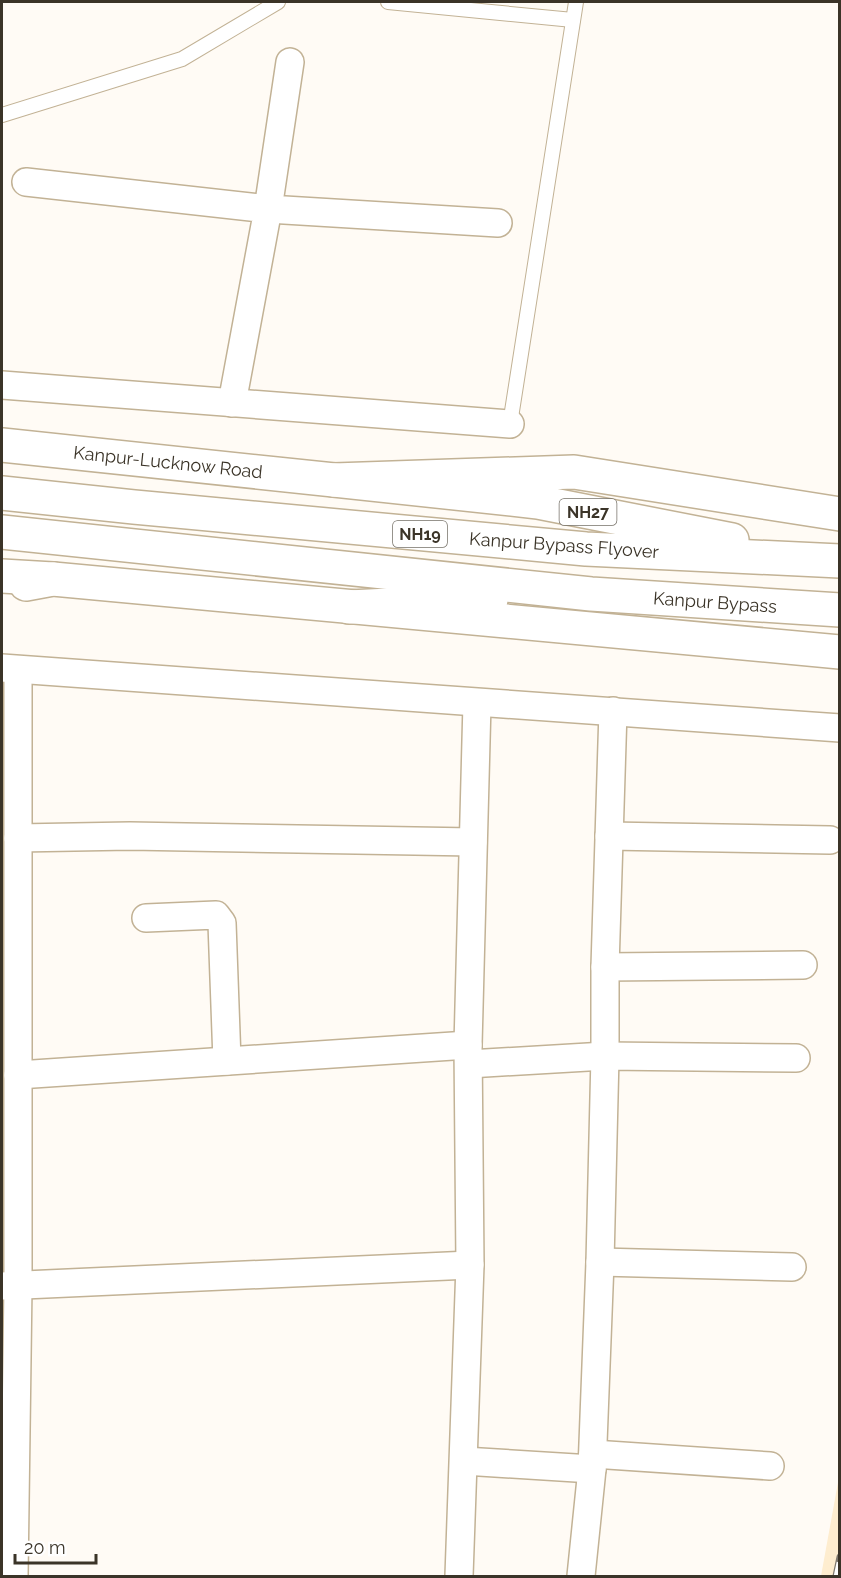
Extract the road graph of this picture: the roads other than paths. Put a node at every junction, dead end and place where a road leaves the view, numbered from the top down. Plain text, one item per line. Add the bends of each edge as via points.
1 (278, 2) edge
2 (388, 2) edge
3 (576, 2) edge
4 (573, 20) junction
5 (290, 62) dead end
6 (2, 116) edge
7 (26, 182) dead end
8 (268, 209) junction
9 (498, 223) dead end
10 (2, 385) edge
11 (232, 403) junction
12 (510, 424) joint
13 (2, 445) edge
14 (334, 480) junction
15 (2, 493) edge
16 (840, 514) edge
17 (2, 532) edge
18 (840, 561) edge
19 (2, 576) edge
20 (53, 579) junction
21 (2, 589) edge
22 (591, 594) junction
23 (349, 607) junction
24 (840, 610) edge
25 (833, 652) edge
26 (10, 669) edge
27 (477, 703) junction
28 (613, 711) junction
29 (840, 728) edge
30 (609, 836) junction
31 (18, 838) junction
32 (830, 840) dead end
33 (473, 842) junction
34 (10, 884) edge
35 (147, 918) dead end
36 (803, 965) dead end
37 (605, 967) junction
38 (468, 1054) junction
39 (605, 1056) junction
40 (796, 1059) dead end
41 (227, 1061) junction
42 (18, 1075) junction
43 (600, 1262) junction
44 (470, 1265) junction
45 (792, 1266) dead end
46 (10, 1286) edge
47 (464, 1461) junction
48 (593, 1461) junction
49 (770, 1466) dead end
50 (14, 1576) edge
51 (459, 1576) edge
52 (581, 1576) edge

1 - 6 lane via 182,59
2 - 4 lane
3 - 4 lane
4 - 12 lane
5 - 8 street
7 - 8 street
8 - 9 street
8 - 11 street
10 - 11 street
11 - 12 street
13 - 14 main road, Kanpur-Lucknow Road / NH27
14 - 16 main road via 574,472
14 - 18 main road, NH27 via 538,502
15 - 18 main road, Kanpur Bypass Flyover / NH19 via 586,549
17 - 22 main road, NH19
19 - 20 main road
20 - 21 main road
20 - 23 main road
22 - 23 main road
22 - 24 main road, Kanpur Bypass / NH19
23 - 25 main road
26 - 27 street
26 - 31 street
27 - 28 street
27 - 33 street
28 - 29 street
28 - 30 street
30 - 32 street
30 - 37 street
31 - 33 street
31 - 34 street
33 - 38 street
34 - 42 street
35 - 41 street via 216,915 222,923
36 - 37 street
37 - 39 street
38 - 39 street
38 - 41 street
38 - 44 street
39 - 40 street
39 - 43 street
41 - 42 street
42 - 46 street
43 - 45 street
43 - 48 street
44 - 46 street
44 - 47 street
46 - 50 street
47 - 48 street
47 - 51 street
48 - 49 street
48 - 52 street

